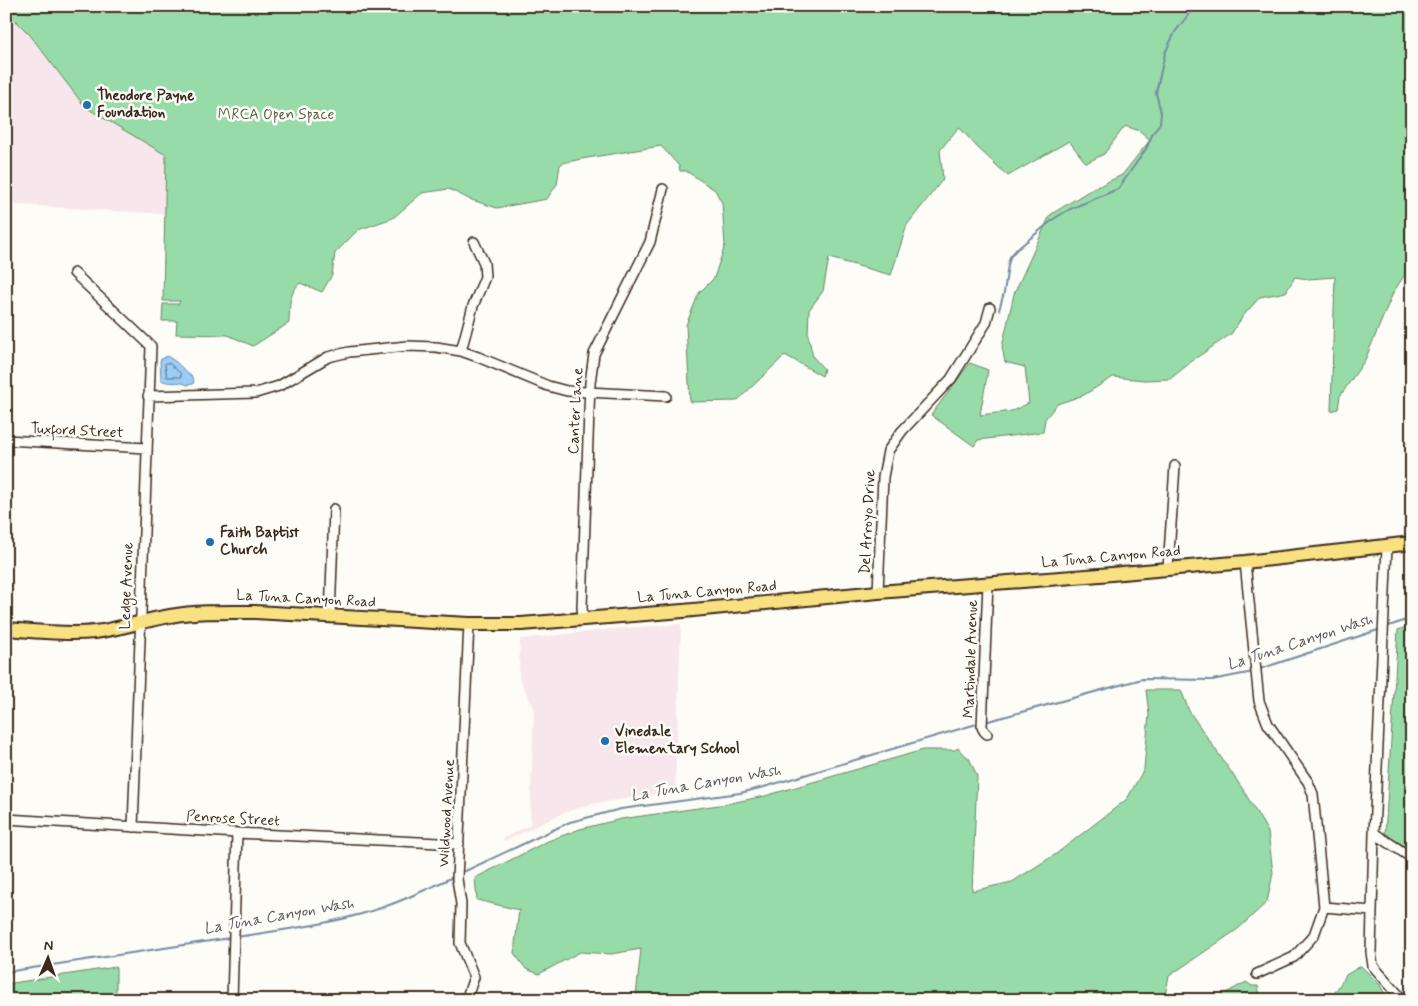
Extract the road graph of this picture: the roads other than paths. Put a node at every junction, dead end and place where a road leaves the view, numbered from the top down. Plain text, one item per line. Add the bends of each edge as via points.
1 (663, 189) dead end
2 (474, 242) dead end
3 (74, 274) dead end
4 (990, 308) dead end
5 (461, 351) junction
6 (589, 392) junction
7 (148, 396) junction
8 (666, 396) dead end
9 (6, 440) edge
10 (146, 448) junction
11 (1175, 466) dead end
12 (334, 509) dead end
13 (1412, 543) edge
14 (1387, 547) junction
15 (1245, 562) junction
16 (1168, 568) junction
17 (988, 583) junction
18 (878, 592) junction
19 (330, 617) junction
20 (583, 619) junction
21 (140, 622) junction
22 (469, 624) junction
23 (6, 629) edge
24 (984, 727) dead end
25 (6, 819) edge
26 (132, 827) junction
27 (237, 833) junction
28 (1374, 833) junction
29 (459, 844) junction
30 (1412, 858) edge
31 (1324, 907) junction
32 (1372, 911) junction
33 (1257, 974) dead end
34 (232, 1000) edge
35 (466, 1000) edge
36 (1403, 1000) edge

1 - 6 street, Canter Lane via 650,242 593,357
2 - 5 street via 484,263 485,275
3 - 7 street, Ledge Avenue via 151,346
4 - 18 street, Del Arroyo Drive via 986,323 950,380 902,431 888,451 883,476
5 - 6 street via 548,386
5 - 7 street via 407,346 348,352 324,358 280,386 256,394
6 - 8 street
6 - 20 street, Canter Lane
7 - 10 street, Ledge Avenue
9 - 10 street, Tuxford Street
10 - 21 street, Ledge Avenue
11 - 16 street
12 - 19 street
13 - 14 main road, La Tuna Canyon Road
14 - 15 main road, La Tuna Canyon Road
14 - 28 street
15 - 16 main road, La Tuna Canyon Road
15 - 31 street via 1259,701 1265,718 1313,794
16 - 17 main road, La Tuna Canyon Road
17 - 18 main road, La Tuna Canyon Road
17 - 24 street, Martindale Avenue
18 - 20 main road, La Tuna Canyon Road
19 - 21 main road, La Tuna Canyon Road via 220,611
19 - 22 main road, La Tuna Canyon Road
20 - 22 main road, La Tuna Canyon Road
21 - 23 main road, La Tuna Canyon Road via 83,633
21 - 26 street, Ledge Avenue
22 - 29 street, Wildwood Avenue
25 - 26 street, Penrose Street
26 - 27 street, Penrose Street
27 - 29 street, Penrose Street
27 - 34 street
28 - 30 street
28 - 32 street
29 - 35 street, Wildwood Avenue via 460,943 474,976
31 - 32 street
31 - 33 street via 1314,935 1294,957
32 - 36 street via 1373,966

